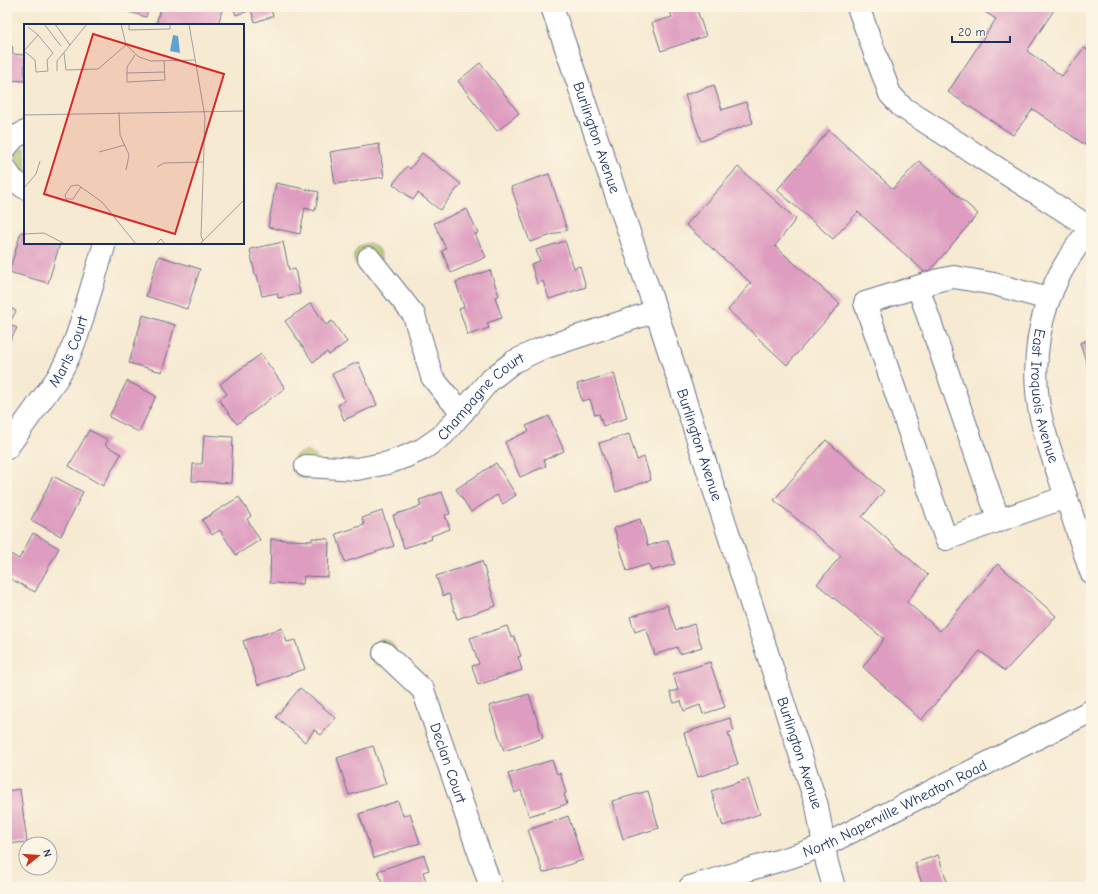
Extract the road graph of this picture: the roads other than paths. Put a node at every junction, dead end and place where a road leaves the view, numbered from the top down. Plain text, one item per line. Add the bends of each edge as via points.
1 (552, 7) edge
2 (858, 7) edge
3 (24, 132) edge
4 (7, 146) edge
5 (7, 171) edge
6 (24, 187) edge
7 (1091, 228) edge
8 (105, 244) edge
9 (369, 258) dead end
10 (918, 287) junction
11 (1048, 299) junction
12 (656, 311) junction
13 (463, 412) junction
14 (7, 448) edge
15 (306, 466) dead end
16 (1066, 498) junction
17 (999, 521) junction
18 (1091, 572) edge
19 (384, 654) dead end
20 (1091, 711) edge
21 (825, 844) junction
22 (491, 887) edge
23 (690, 887) edge
24 (834, 887) edge

1 - 12 street, Burlington Avenue
2 - 7 street via 890,94 902,107
3 - 4 street via 15,137
5 - 6 street via 12,179
7 - 11 street, East Iroquois Avenue via 1074,248
8 - 14 street, Marls Court via 68,358 58,377
9 - 13 street via 414,315 432,377
10 - 11 street via 954,277 994,284
10 - 17 street
10 - 17 street via 865,303 946,539
11 - 16 street, East Iroquois Avenue via 1037,355 1037,391 1041,416
12 - 13 street, Champagne Court via 540,349 513,362 489,381
12 - 21 street, Burlington Avenue via 817,806
13 - 15 street, Champagne Court via 444,435 423,449 388,463 357,469
16 - 17 street
16 - 18 street, East Iroquois Avenue
19 - 22 street, Declan Court via 423,690
20 - 21 street, North Naperville Wheaton Road
21 - 23 street, North Naperville Wheaton Road via 791,857
21 - 24 street, Burlington Avenue

